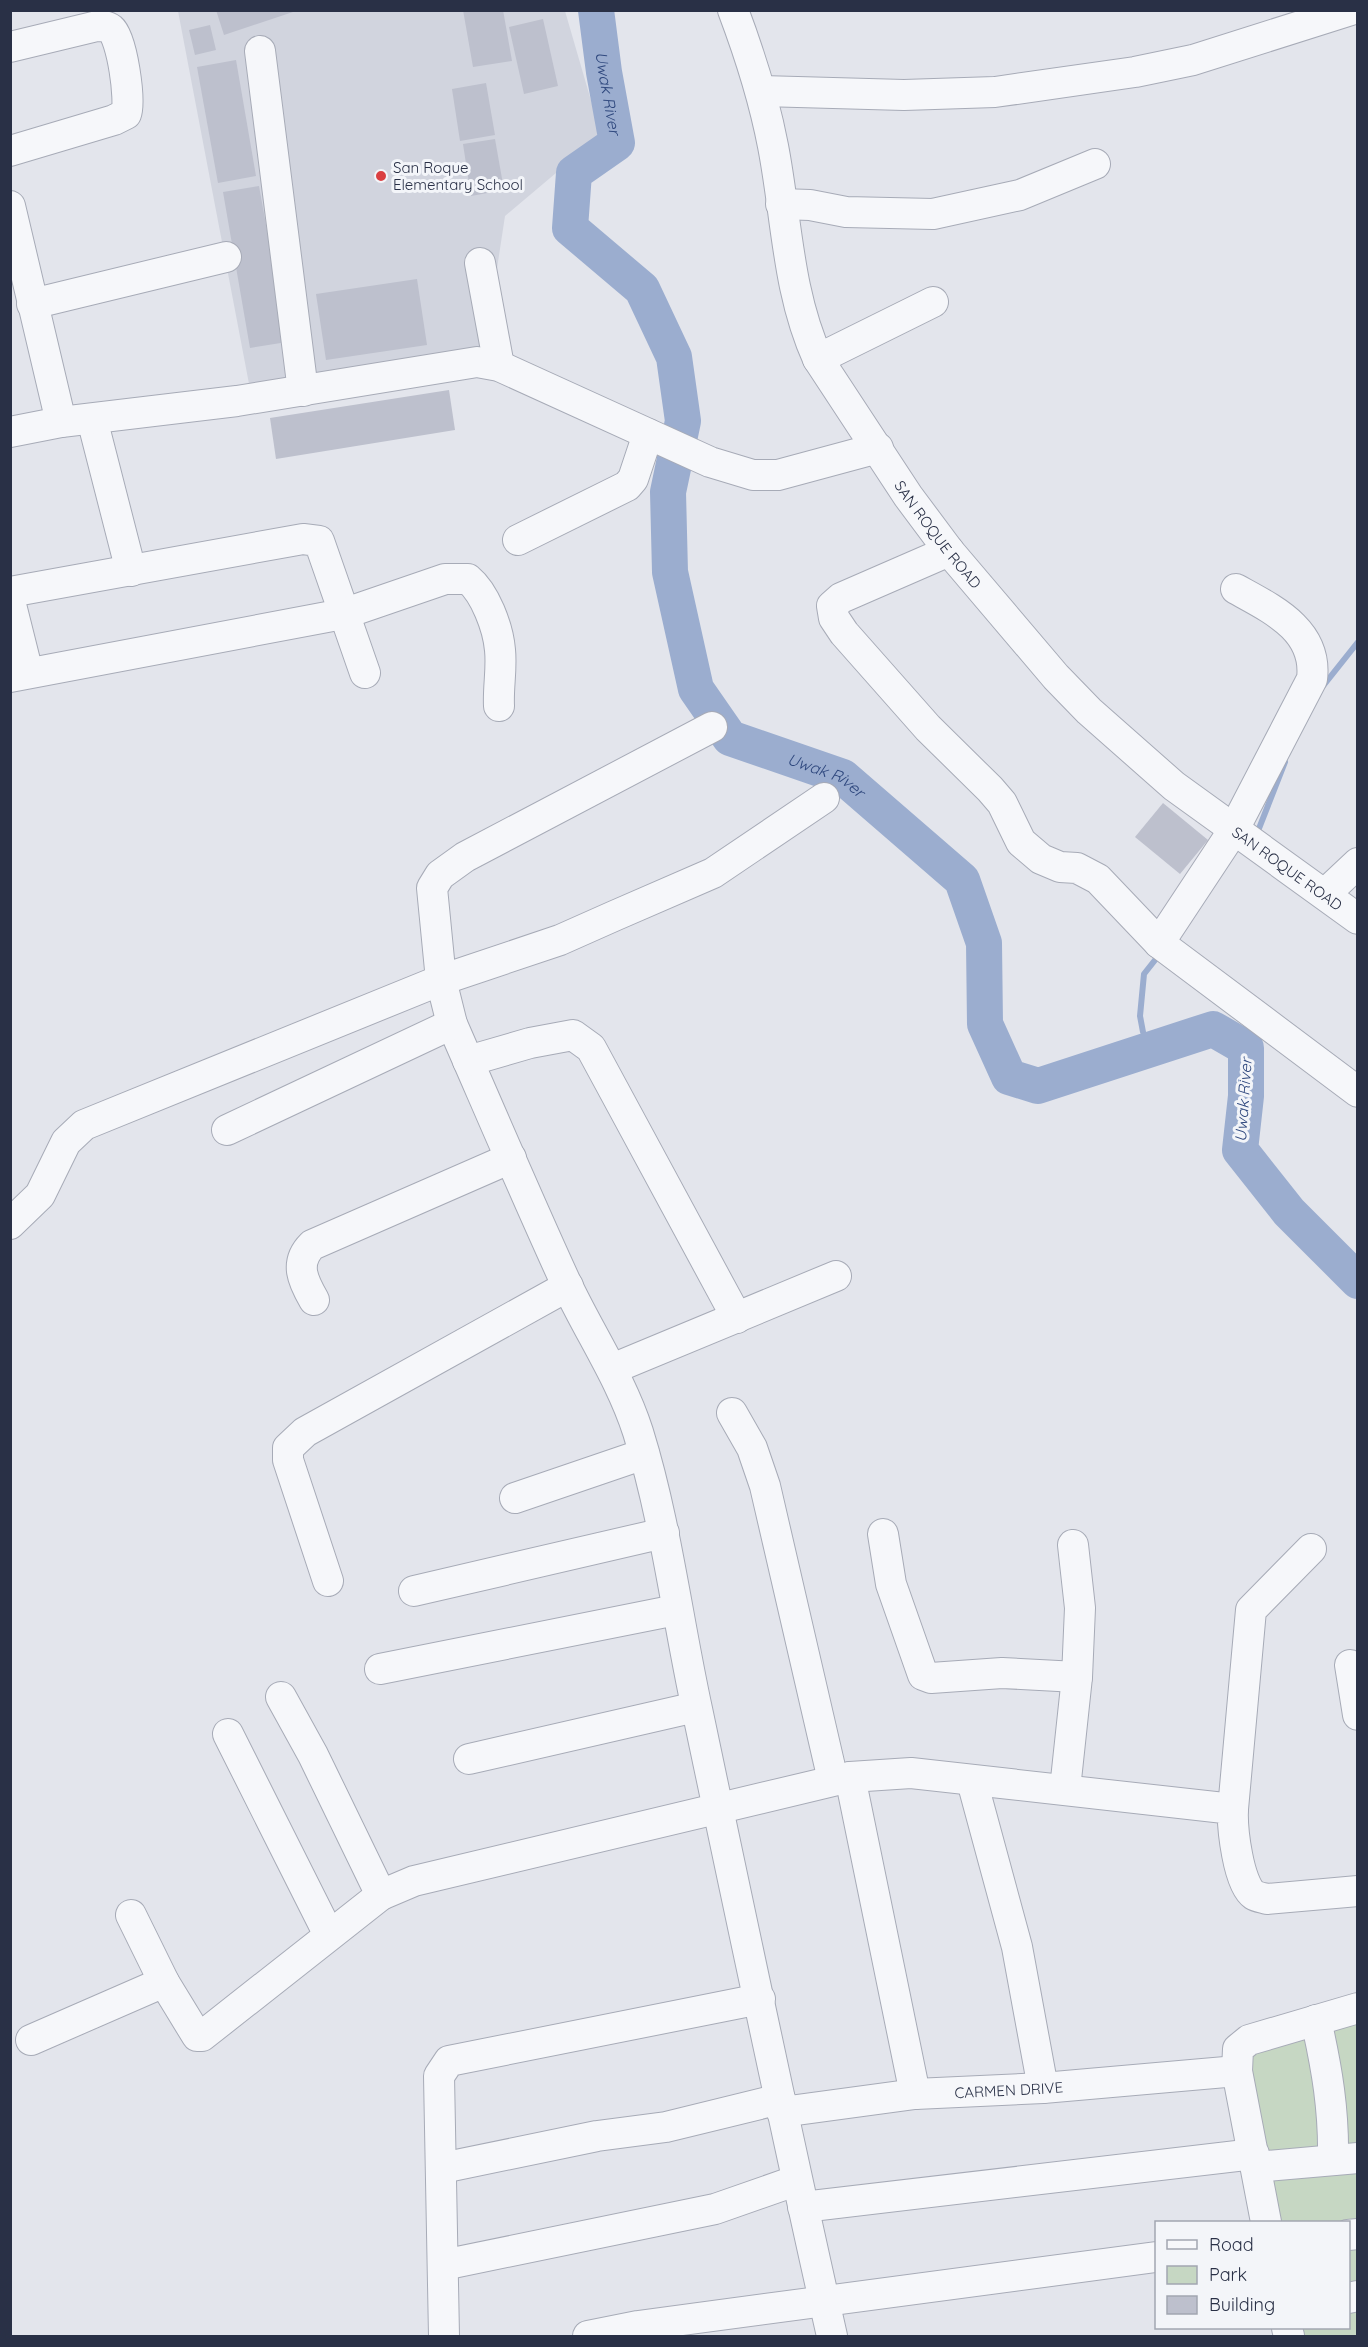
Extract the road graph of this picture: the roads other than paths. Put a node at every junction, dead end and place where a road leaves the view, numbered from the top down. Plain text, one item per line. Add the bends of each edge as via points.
1 (733, 10) edge
2 (1352, 10) edge
3 (10, 48) edge
4 (260, 51) dead end
5 (761, 92) junction
6 (10, 151) edge
7 (1095, 164) dead end
8 (781, 204) junction
9 (10, 206) edge
10 (226, 257) dead end
11 (480, 262) dead end
12 (933, 302) dead end
13 (32, 304) junction
14 (818, 359) junction
15 (499, 366) junction
16 (303, 391) junction
17 (92, 419) junction
18 (61, 422) junction
19 (10, 432) edge
20 (656, 437) junction
21 (878, 448) junction
22 (519, 540) dead end
23 (949, 551) junction
24 (131, 571) junction
25 (1236, 589) dead end
26 (10, 592) edge
27 (10, 601) edge
28 (343, 614) junction
29 (365, 674) dead end
30 (19, 675) edge
31 (500, 706) dead end
32 (712, 727) dead end
33 (824, 798) dead end
34 (1233, 831) junction
35 (1358, 863) edge
36 (1325, 894) junction
37 (1358, 919) edge
38 (1159, 944) junction
39 (441, 980) junction
40 (452, 1024) junction
41 (468, 1061) junction
42 (1358, 1092) edge
43 (227, 1130) dead end
44 (511, 1158) junction
45 (10, 1224) edge
46 (836, 1276) dead end
47 (568, 1286) junction
48 (314, 1300) dead end
49 (738, 1318) junction
50 (612, 1369) junction
51 (732, 1413) dead end
52 (644, 1454) junction
53 (515, 1498) dead end
54 (664, 1533) junction
55 (883, 1534) dead end
56 (1073, 1545) dead end
57 (1311, 1548) dead end
58 (328, 1581) dead end
59 (414, 1592) dead end
60 (676, 1610) junction
61 (1350, 1665) dead end
62 (380, 1669) dead end
63 (1077, 1677) junction
64 (281, 1697) dead end
65 (696, 1707) junction
66 (1358, 1715) edge
67 (228, 1734) dead end
68 (469, 1759) dead end
69 (842, 1778) junction
70 (972, 1781) junction
71 (1065, 1789) junction
72 (718, 1809) junction
73 (1233, 1809) junction
74 (1358, 1891) edge
75 (381, 1895) junction
76 (131, 1915) dead end
77 (329, 1935) junction
78 (164, 1982) junction
79 (760, 1999) junction
80 (1358, 2008) edge
81 (1316, 2020) junction
82 (30, 2040) dead end
83 (1236, 2071) junction
84 (1043, 2088) junction
85 (915, 2094) junction
86 (781, 2105) junction
87 (1345, 2159) edge
88 (1255, 2160) junction
89 (442, 2168) junction
90 (799, 2194) junction
91 (1266, 2221) edge
92 (1155, 2257) edge
93 (443, 2265) junction
94 (824, 2301) junction
95 (444, 2337) edge
96 (588, 2337) edge
97 (832, 2337) edge

1 - 5 street, SAN ROQUE ROAD
2 - 5 street via 1193,60 995,92
3 - 6 street via 107,26 115,34 126,78 128,108 122,117
4 - 16 street
5 - 8 street, SAN ROQUE ROAD
7 - 8 street via 1020,195 933,214 846,212
8 - 14 street, SAN ROQUE ROAD via 800,314
9 - 13 street
10 - 13 street
11 - 15 street
12 - 14 street
13 - 18 street
14 - 21 street, SAN ROQUE ROAD
15 - 16 street via 477,362
15 - 20 street
16 - 17 street
17 - 18 street
17 - 24 street
18 - 19 street
20 - 21 street via 710,462 753,475 778,475
20 - 22 street via 627,486
21 - 23 street, SAN ROQUE ROAD
23 - 34 street, SAN ROQUE ROAD via 1089,711 1174,786
23 - 38 street via 842,598 832,606 834,618 928,728 1002,803 1021,842 1041,859 1089,872
24 - 26 street
24 - 28 street via 303,539 319,541
25 - 34 street via 1297,629 1311,653 1314,668 1312,679
27 - 30 street
28 - 29 street
28 - 30 street
28 - 31 street via 445,579 468,579 478,586 498,635
32 - 39 street via 465,857 440,875 432,888
33 - 39 street via 713,873 560,940
34 - 36 street, SAN ROQUE ROAD
34 - 38 street
35 - 36 street
36 - 37 street, SAN ROQUE ROAD
38 - 42 street
39 - 40 street
39 - 45 street via 84,1125 66,1142 40,1195
40 - 41 street
40 - 43 street
41 - 44 street
41 - 49 street via 573,1035 591,1048
44 - 47 street
44 - 48 street via 312,1245 301,1262 305,1284
46 - 49 street
47 - 50 street
47 - 58 street via 305,1432 288,1448 288,1460
49 - 50 street
50 - 52 street
51 - 69 street via 752,1448 765,1486
52 - 53 street
52 - 54 street
54 - 59 street
54 - 60 street
55 - 63 street via 891,1584 922,1675 931,1678 1002,1673
56 - 63 street via 1080,1608
57 - 73 street via 1251,1610
60 - 62 street
60 - 65 street
61 - 66 street
63 - 71 street
64 - 75 street
65 - 68 street
65 - 72 street
67 - 77 street
69 - 70 street via 911,1773
69 - 72 street
69 - 85 street
70 - 71 street
70 - 84 street via 1017,1947
71 - 73 street
72 - 75 street via 461,1869 414,1881
72 - 79 street
73 - 74 street via 1236,1850 1246,1886 1254,1894 1268,1899
75 - 77 street
76 - 78 street
77 - 78 street via 202,2036 197,2036
78 - 82 street
79 - 86 street
79 - 89 street via 611,2031 455,2057 440,2076
80 - 81 street
81 - 83 street via 1249,2040 1238,2049
81 - 87 street
83 - 84 street, CARMEN DRIVE
83 - 88 street
84 - 85 street, CARMEN DRIVE
85 - 86 street, CARMEN DRIVE
86 - 89 street, CARMEN DRIVE via 597,2136
86 - 90 street
87 - 88 street
88 - 90 street
88 - 91 street
89 - 93 street
90 - 93 street
90 - 94 street
92 - 94 street
93 - 95 street
94 - 96 street via 638,2326
94 - 97 street

